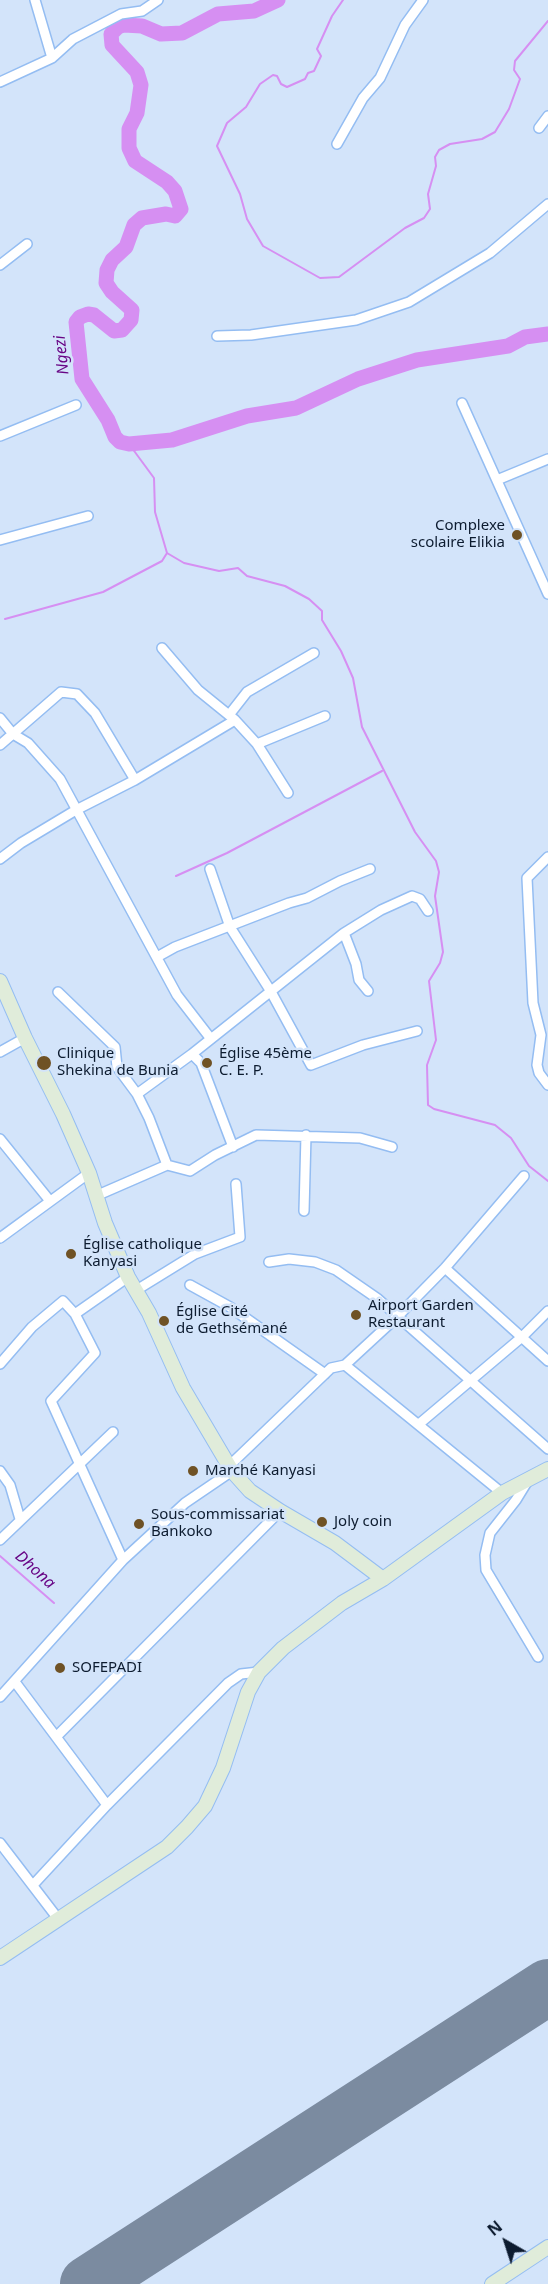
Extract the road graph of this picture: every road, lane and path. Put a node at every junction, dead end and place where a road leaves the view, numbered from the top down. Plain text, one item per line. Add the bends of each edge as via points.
1 (35, 0) edge
2 (158, 0) edge
3 (423, 0) edge
4 (52, 58) junction
5 (0, 82) edge
6 (548, 116) edge
7 (539, 128) dead end
8 (337, 144) dead end
9 (548, 204) edge
10 (27, 244) dead end
11 (0, 265) edge
12 (217, 336) dead end
13 (462, 403) dead end
14 (76, 405) dead end
15 (0, 436) edge
16 (548, 459) edge
17 (497, 480) junction
18 (88, 516) dead end
19 (0, 540) edge
20 (548, 594) edge
21 (162, 648) dead end
22 (314, 653) dead end
23 (325, 716) dead end
24 (0, 718) edge
25 (232, 718) junction
26 (13, 734) junction
27 (257, 744) junction
28 (0, 745) edge
29 (135, 780) junction
30 (288, 793) dead end
31 (76, 810) junction
32 (548, 857) edge
33 (0, 859) edge
34 (210, 869) dead end
35 (370, 869) dead end
36 (428, 911) dead end
37 (230, 927) junction
38 (344, 933) junction
39 (157, 957) junction
40 (0, 981) edge
41 (270, 990) junction
42 (368, 991) dead end
43 (58, 992) dead end
44 (417, 1031) dead end
45 (25, 1038) junction
46 (211, 1039) junction
47 (0, 1052) edge
48 (192, 1054) junction
49 (548, 1086) edge
50 (136, 1094) junction
51 (306, 1135) junction
52 (1, 1142) edge
53 (233, 1147) junction
54 (392, 1148) dead end
55 (167, 1166) junction
56 (90, 1173) junction
57 (524, 1176) dead end
58 (236, 1184) dead end
59 (98, 1195) junction
60 (50, 1201) junction
61 (304, 1211) dead end
62 (0, 1238) edge
63 (269, 1262) dead end
64 (445, 1268) junction
65 (128, 1277) junction
66 (190, 1284) dead end
67 (135, 1291) junction
68 (548, 1311) edge
69 (75, 1314) junction
70 (397, 1317) junction
71 (522, 1338) junction
72 (548, 1361) edge
73 (0, 1364) edge
74 (345, 1365) junction
75 (325, 1374) junction
76 (471, 1381) junction
77 (419, 1424) junction
78 (113, 1432) dead end
79 (548, 1449) edge
80 (80, 1464) junction
81 (230, 1468) junction
82 (548, 1469) edge
83 (0, 1471) edge
84 (528, 1480) junction
85 (502, 1493) junction
86 (280, 1511) junction
87 (21, 1519) junction
88 (0, 1539) edge
89 (123, 1560) junction
90 (383, 1579) junction
91 (538, 1657) dead end
92 (259, 1672) junction
93 (15, 1682) junction
94 (0, 1697) edge
95 (57, 1736) junction
96 (107, 1805) junction
97 (0, 1843) edge
98 (33, 1885) junction
99 (59, 1920) junction
100 (0, 1958) edge
101 (548, 2247) edge
102 (492, 2284) edge

1 - 4 street
2 - 4 street via 142,11 121,14 73,39
3 - 8 street via 405,25 380,78 363,98
4 - 5 street
6 - 7 street
9 - 12 street via 490,253 409,302 356,320
10 - 11 street
13 - 17 street
14 - 15 street
16 - 17 street
17 - 20 street
18 - 19 street
21 - 25 street via 198,690
22 - 25 street via 247,692
23 - 27 street
24 - 26 street
25 - 27 street
25 - 29 street
26 - 28 street
26 - 29 street via 61,692 77,694 95,713
26 - 31 street via 28,743 60,779
27 - 30 street
29 - 31 street
31 - 33 street
31 - 39 street
32 - 49 street via 527,878 533,1003 541,1035 537,1065
34 - 37 street
35 - 37 street
36 - 38 street via 420,899 412,896
37 - 39 street
37 - 41 street
38 - 41 street
38 - 42 street via 359,980
39 - 46 street via 177,996
40 - 45 street
41 - 44 street via 311,1065 363,1045
41 - 46 street
43 - 50 street via 115,1047 117,1067
45 - 47 street
45 - 56 street
46 - 48 street
48 - 50 street
48 - 53 street via 201,1063
50 - 55 street
51 - 53 street via 256,1135
51 - 54 street via 360,1138
51 - 61 street
52 - 60 street
53 - 55 street via 190,1171
55 - 59 street
56 - 59 street
56 - 60 street
57 - 64 street
58 - 67 street via 240,1237 195,1254
59 - 65 street via 105,1223
60 - 62 street
63 - 70 street via 315,1262 336,1270
64 - 70 street
64 - 71 street
65 - 67 street
65 - 69 street
66 - 75 street via 230,1307
67 - 81 street via 183,1388
68 - 71 street
69 - 73 street via 63,1301 32,1327
69 - 80 street via 95,1353 51,1401
70 - 74 street
70 - 76 street
71 - 72 street
71 - 76 street
74 - 75 street via 331,1368
74 - 77 street
75 - 81 street
76 - 77 street
76 - 79 street
77 - 85 street
78 - 80 street
80 - 87 street
80 - 89 street
81 - 86 street via 250,1491
81 - 89 street via 184,1503
82 - 84 street
83 - 87 street via 10,1485
84 - 85 street
84 - 91 street via 490,1533 485,1555 486,1570
85 - 90 street
86 - 90 street via 335,1543
86 - 95 street
87 - 88 street
89 - 93 street
90 - 92 street via 333,1610
92 - 96 street via 241,1674 228,1683
92 - 99 street via 248,1692 223,1768 204,1806 167,1847
93 - 94 street
93 - 95 street
95 - 96 street
96 - 98 street
97 - 98 street
98 - 99 street
99 - 100 street
101 - 102 street

